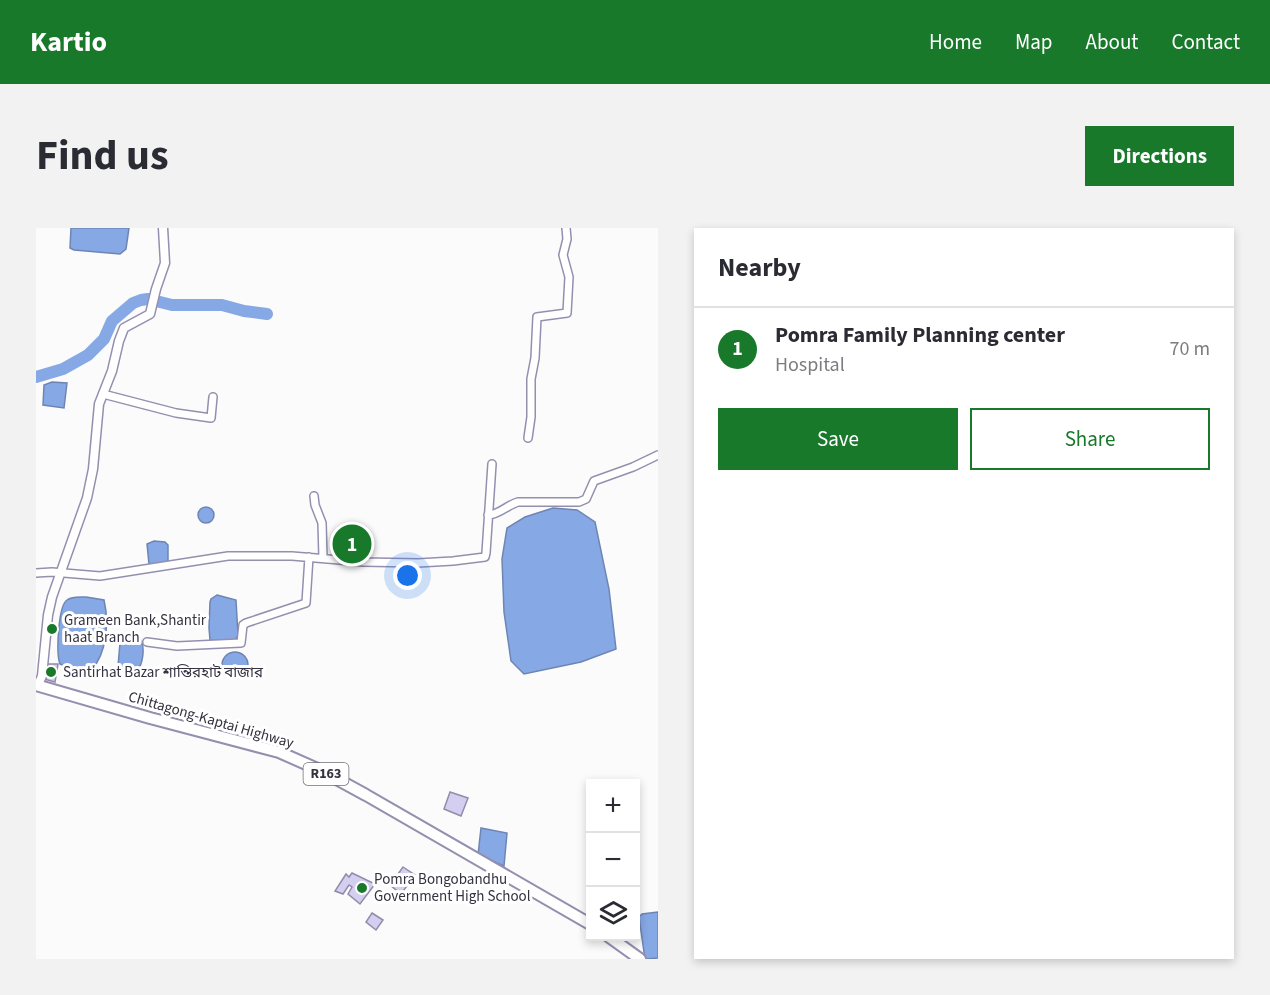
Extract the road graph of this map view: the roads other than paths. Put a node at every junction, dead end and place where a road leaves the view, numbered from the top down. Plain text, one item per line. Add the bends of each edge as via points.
1 (162, 228) edge
2 (566, 228) edge
3 (103, 394) junction
4 (213, 397) dead end
5 (528, 438) dead end
6 (658, 455) edge
7 (492, 464) dead end
8 (314, 496) dead end
9 (488, 515) junction
10 (309, 556) junction
11 (324, 558) junction
12 (36, 573) edge
13 (60, 573) junction
14 (147, 642) dead end
15 (37, 685) edge
16 (586, 921) edge
17 (615, 941) edge
18 (640, 959) edge

1 - 3 street via 165,263 151,311 148,317 124,328
2 - 5 street via 563,255 569,277 567,313 537,316
3 - 4 street via 211,418
3 - 13 street via 90,483
6 - 9 street via 594,481 586,499 579,502 518,502
7 - 9 street
8 - 11 street via 322,524
9 - 11 street via 484,556 418,563
10 - 11 street
10 - 13 street via 221,556 100,576
10 - 14 street via 306,603 246,622 241,643 177,646
12 - 13 street
13 - 15 street via 48,615
15 - 16 main road, Chittagong-Kaptai Highway / R163 via 279,752 357,790
17 - 18 main road

